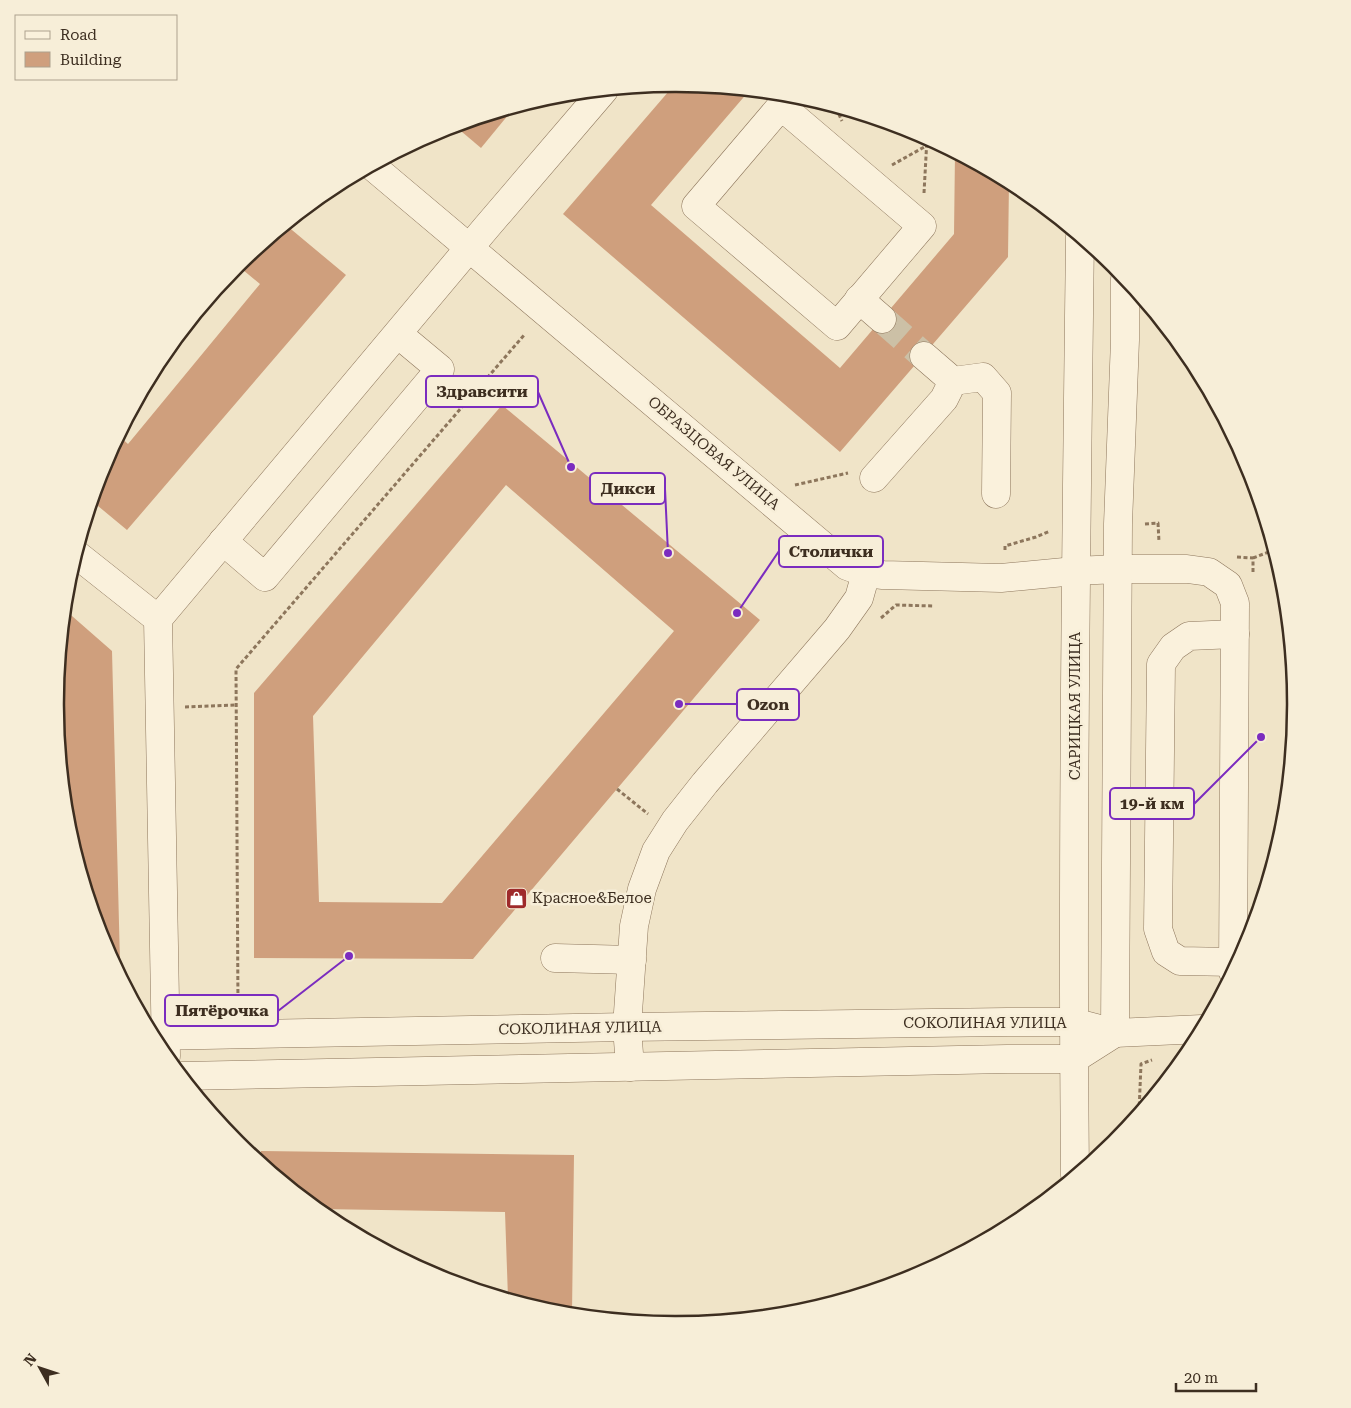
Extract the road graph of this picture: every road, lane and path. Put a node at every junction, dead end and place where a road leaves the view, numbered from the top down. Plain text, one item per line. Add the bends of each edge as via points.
1 (598, 97) edge
2 (772, 100) edge
3 (775, 100) edge
4 (926, 146) joint
5 (377, 170) edge
6 (866, 178) junction
7 (922, 226) junction
8 (1080, 245) edge
9 (470, 248) junction
10 (1125, 290) edge
11 (859, 299) junction
12 (882, 319) tunnel mouth
13 (398, 334) junction
14 (525, 334) dead end
15 (924, 356) tunnel mouth
16 (953, 381) junction
17 (879, 472) joint
18 (795, 485) dead end
19 (996, 494) dead end
20 (1052, 530) dead end
21 (223, 541) junction
22 (1005, 546) dead end
23 (1267, 552) edge
24 (1253, 558) dead end
25 (82, 559) edge
26 (1118, 570) junction
27 (1075, 571) junction
28 (866, 573) junction
29 (935, 606) dead end
30 (158, 619) junction
31 (879, 620) dead end
32 (1235, 634) junction
33 (236, 704) junction
34 (159, 708) junction
35 (617, 789) dead end
36 (669, 831) junction
37 (1233, 955) edge
38 (555, 958) dead end
39 (632, 960) junction
40 (1228, 966) edge
41 (238, 1006) dead end
42 (1073, 1022) junction
43 (627, 1027) junction
44 (1193, 1029) edge
45 (1114, 1032) junction
46 (162, 1036) edge
47 (166, 1043) edge
48 (1155, 1058) dead end
49 (1074, 1059) junction
50 (630, 1067) junction
51 (190, 1076) edge
52 (1139, 1102) edge
53 (1075, 1167) edge

1 - 9 street
2 - 11 street via 696,206 837,326
3 - 6 street
4 - 6 path
4 - 7 path
5 - 9 street, ОБРАЗЦОВАЯ УЛИЦА
6 - 7 street
7 - 11 street
8 - 27 street, САРИЦКАЯ УЛИЦА
9 - 13 street
9 - 28 street, ОБРАЗЦОВАЯ УЛИЦА via 847,566
10 - 26 street
11 - 12 street
13 - 21 street
13 - 21 street via 440,369 265,577
14 - 33 path via 236,669
15 - 16 street
16 - 17 street via 944,399
16 - 19 street via 983,377 997,393
17 - 18 path
20 - 22 path
21 - 30 street
23 - 24 path
25 - 30 street
26 - 27 street, ОБРАЗЦОВАЯ УЛИЦА
26 - 32 street, ОБРАЗЦОВАЯ УЛИЦА via 1209,572 1228,585 1235,603
26 - 45 street
27 - 28 street, ОБРАЗЦОВАЯ УЛИЦА via 1001,578
27 - 42 street, САРИЦКАЯ УЛИЦА
28 - 36 street via 859,598 837,629 705,783
29 - 31 path via 896,606
30 - 34 street
32 - 37 street, ОБРАЗЦОВАЯ УЛИЦА
32 - 40 street via 1189,636 1173,647 1161,664 1158,929 1166,952 1180,961
33 - 34 path
33 - 41 path
34 - 46 street
35 - 36 path
36 - 39 street via 656,851 642,889 634,926
38 - 39 street
39 - 43 street
42 - 43 street, СОКОЛИНАЯ УЛИЦА
42 - 45 street, СОКОЛИНАЯ УЛИЦА
42 - 49 street, САРИЦКАЯ УЛИЦА
43 - 47 street, СОКОЛИНАЯ УЛИЦА
43 - 50 street
44 - 45 street, СОКОЛИНАЯ УЛИЦА
45 - 49 street
48 - 52 path via 1141,1064
49 - 50 street
49 - 53 street, САРИЦКАЯ УЛИЦА
50 - 51 street

